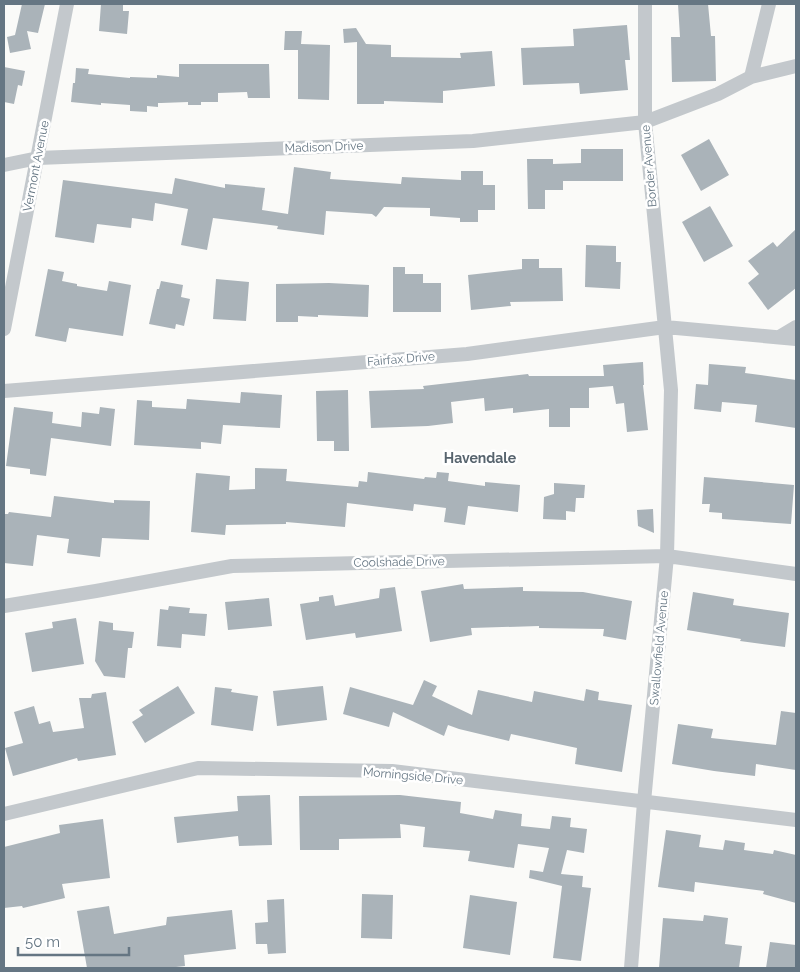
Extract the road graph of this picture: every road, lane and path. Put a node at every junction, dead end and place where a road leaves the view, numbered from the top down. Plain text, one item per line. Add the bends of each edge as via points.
1 (67, 4) edge
2 (645, 4) edge
3 (769, 4) edge
4 (796, 66) edge
5 (751, 77) junction
6 (645, 122) junction
7 (38, 158) junction
8 (4, 165) edge
9 (665, 327) junction
10 (796, 327) edge
11 (4, 329) edge
12 (781, 336) junction
13 (796, 339) edge
14 (4, 391) edge
15 (667, 556) junction
16 (796, 574) edge
17 (4, 606) edge
18 (644, 802) junction
19 (4, 814) edge
20 (796, 820) edge
21 (631, 968) edge

1 - 7 street, Vermont Avenue
2 - 6 street, Border Avenue
3 - 5 street
4 - 5 street, Madison Drive
5 - 6 street, Madison Drive via 718,94
6 - 7 street, Madison Drive via 473,141
6 - 9 street, Border Avenue
7 - 8 street, Madison Drive
7 - 11 street, Vermont Avenue
9 - 12 street, Fairfax Drive
9 - 14 street, Fairfax Drive via 467,354
9 - 15 street, Swallowfield Avenue via 672,390
10 - 12 street
12 - 13 street, Fairfax Drive
15 - 16 street, Coolshade Drive
15 - 17 street, Coolshade Drive via 232,566
15 - 18 street, Swallowfield Avenue
18 - 19 street, Morningside Drive via 392,772 198,768
18 - 20 street, Morningside Drive
18 - 21 street, Swallowfield Avenue

